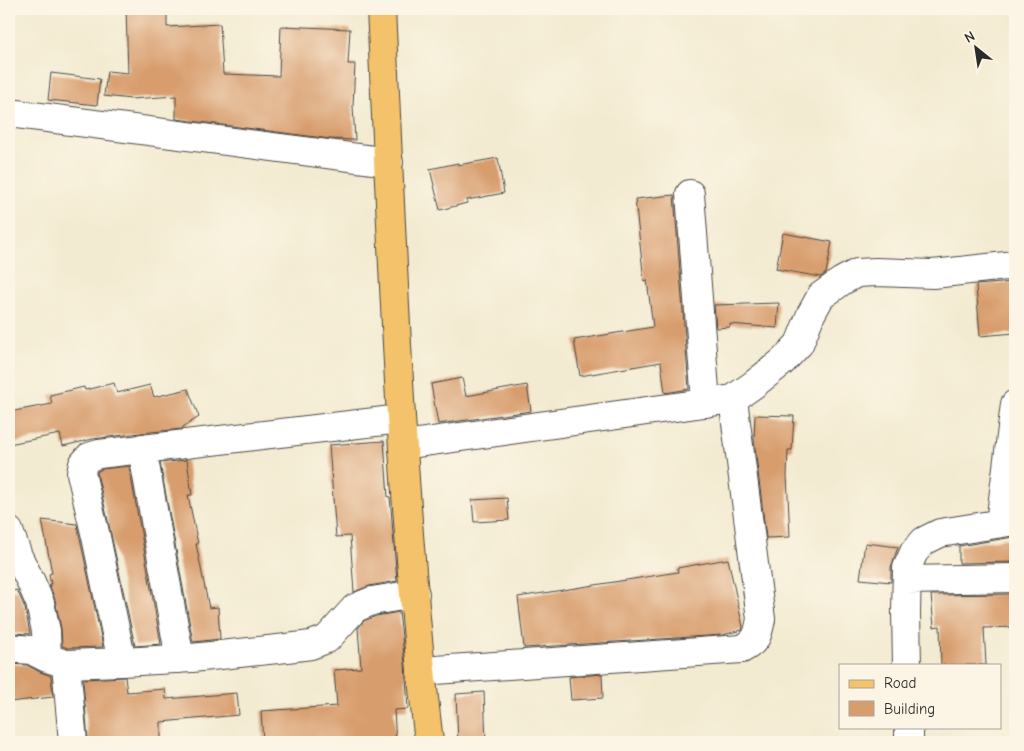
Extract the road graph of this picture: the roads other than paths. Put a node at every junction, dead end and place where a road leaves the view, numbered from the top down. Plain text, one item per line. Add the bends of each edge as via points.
1 (381, 9) edge
2 (9, 113) edge
3 (389, 162) junction
4 (690, 194) dead end
5 (1015, 265) edge
6 (733, 399) junction
7 (706, 403) junction
8 (1015, 404) edge
9 (401, 418) junction
10 (403, 446) junction
11 (142, 448) junction
12 (1008, 522) edge
13 (9, 530) edge
14 (1015, 578) edge
15 (907, 580) junction
16 (415, 594) junction
17 (9, 648) edge
18 (180, 659) junction
19 (57, 661) junction
20 (122, 662) junction
21 (907, 664) edge
22 (421, 672) junction
23 (909, 728) edge
24 (74, 742) edge
25 (429, 742) edge
26 (909, 742) edge

1 - 3 main road
2 - 3 street
3 - 9 main road
4 - 7 street
5 - 6 street via 933,274 876,272 858,274 842,281 821,296 799,344 782,362
6 - 7 street
6 - 22 street via 761,619 758,634 751,644 742,649
7 - 10 street
8 - 12 street
9 - 10 main road
9 - 11 street
10 - 16 main road
11 - 18 street
11 - 20 street via 89,458 81,473
12 - 15 street via 940,533 924,541 914,552 907,568
13 - 19 street via 40,603
14 - 15 street
15 - 21 street
16 - 18 street via 372,601 355,608 327,639 311,645
16 - 22 main road
17 - 19 street via 32,650
18 - 20 street
19 - 20 street
19 - 24 street
22 - 25 main road
23 - 26 street

